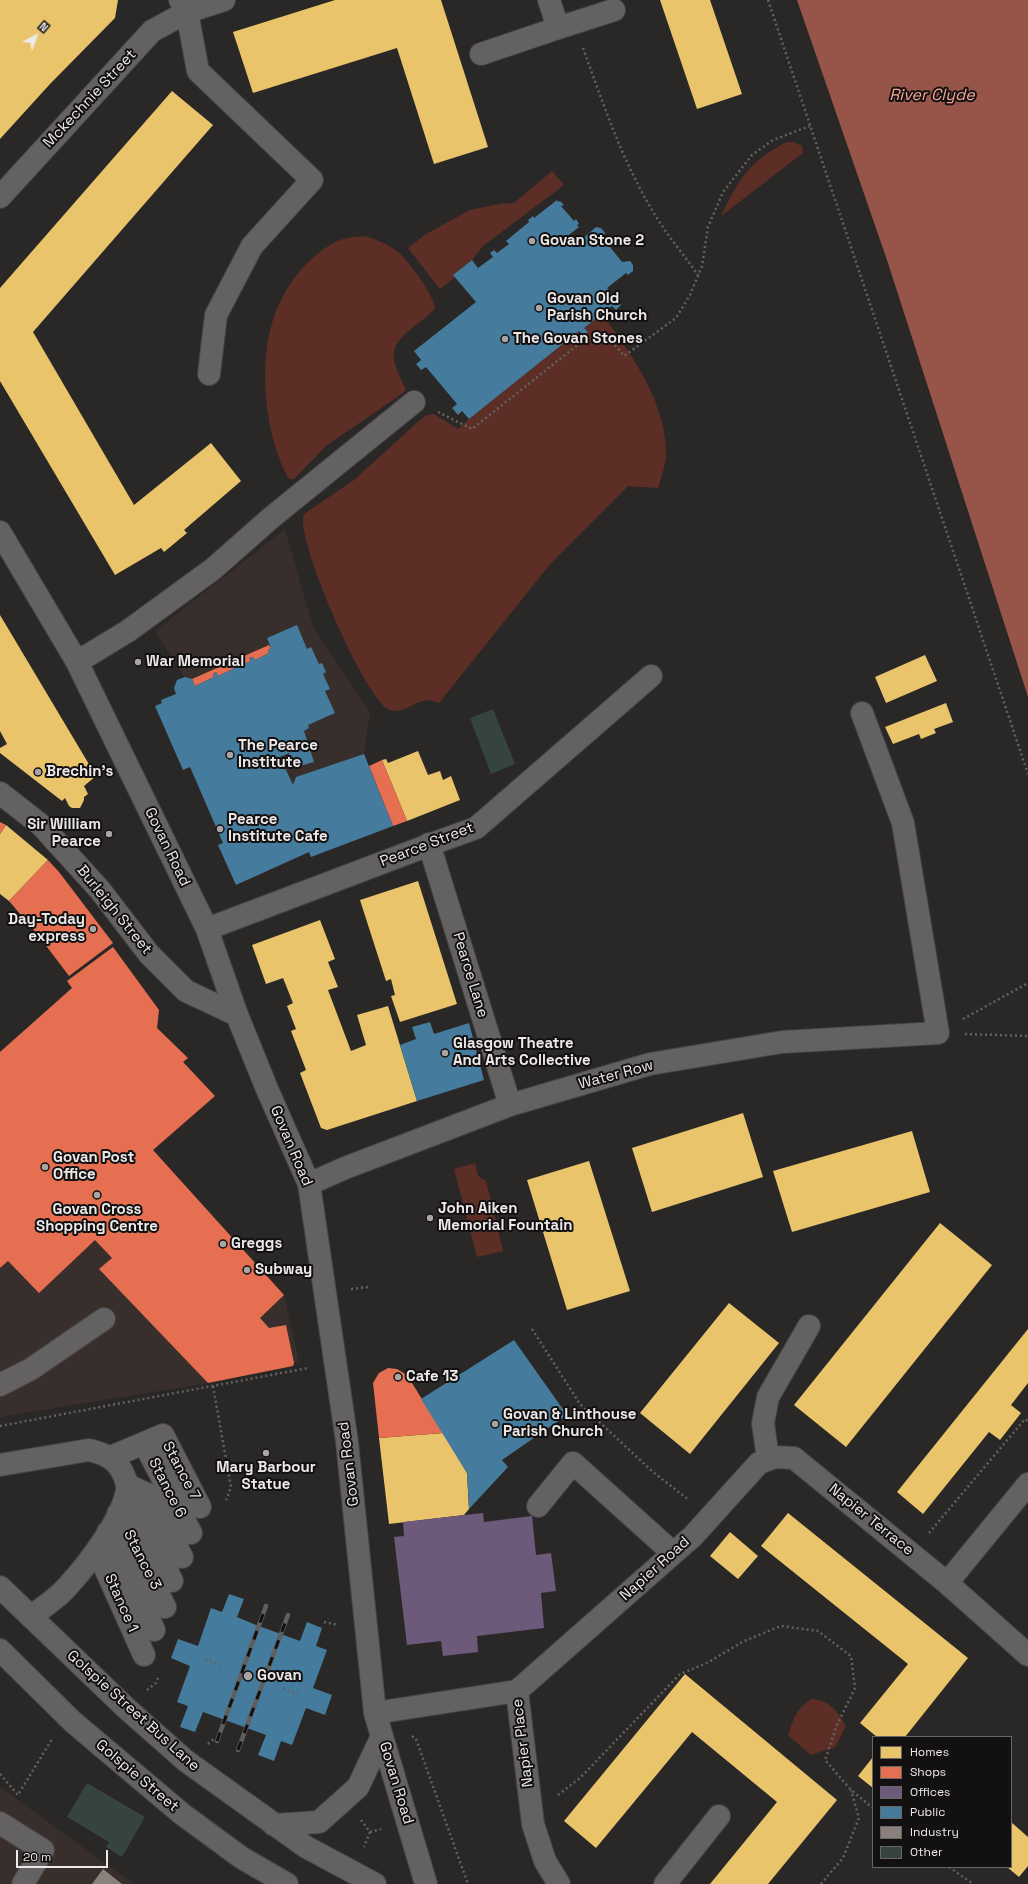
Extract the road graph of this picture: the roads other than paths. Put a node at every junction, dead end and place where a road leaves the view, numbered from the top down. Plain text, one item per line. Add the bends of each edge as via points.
1 (224, 0) edge
2 (549, 0) edge
3 (184, 6) edge
4 (614, 10) dead end
5 (566, 25) junction
6 (481, 54) dead end
7 (0, 197) edge
8 (209, 374) dead end
9 (414, 402) road end
10 (0, 532) edge
11 (77, 662) junction
12 (651, 676) dead end
13 (862, 713) dead end
14 (0, 793) edge
15 (429, 844) junction
16 (207, 930) junction
17 (237, 1015) junction
18 (510, 1105) junction
19 (309, 1184) junction
20 (104, 1319) dead end
21 (809, 1326) dead end
22 (0, 1385) edge
23 (153, 1439) junction
24 (111, 1457) junction
25 (768, 1459) junction
26 (0, 1465) edge
27 (1028, 1484) edge
28 (127, 1488) junction
29 (538, 1506) dead end
30 (200, 1507) dead end
31 (113, 1523) junction
32 (190, 1533) dead end
33 (97, 1550) junction
34 (673, 1553) junction
35 (182, 1557) dead end
36 (172, 1581) dead end
37 (947, 1583) junction
38 (0, 1587) edge
39 (165, 1607) dead end
40 (31, 1617) junction
41 (154, 1630) dead end
42 (0, 1650) edge
43 (144, 1655) dead end
44 (1028, 1655) edge
45 (517, 1691) junction
46 (375, 1713) junction
47 (382, 1736) junction
48 (719, 1816) dead end
49 (0, 1823) edge
50 (274, 1825) junction
51 (23, 1884) edge
52 (288, 1884) edge
53 (375, 1884) edge
54 (426, 1884) edge
55 (559, 1884) edge
56 (665, 1884) edge

1 - 3 street, Mckechnie Street
2 - 5 street
3 - 7 street, Mckechnie Street via 152,31
3 - 8 street via 198,71 312,180 252,246 216,315
4 - 5 street
5 - 6 street
9 - 11 street via 272,517 213,569 128,631
10 - 11 street, Govan Road
11 - 16 street, Govan Road
12 - 15 street, Pearce Street via 476,828
13 - 18 street, Water Row via 902,823 938,1033 782,1042 650,1064
14 - 17 street, Burleigh Street via 41,825 100,890 149,954 186,991
15 - 16 street, Pearce Street
15 - 18 street, Pearce Lane
16 - 17 street, Govan Road
17 - 19 street, Govan Road
18 - 19 street, Water Row via 344,1168
19 - 46 street, Govan Road via 347,1442
20 - 22 street via 31,1369
21 - 25 street via 768,1397 763,1423
23 - 24 street
23 - 30 street, Stance 7
23 - 32 street, Stance 6
24 - 26 street via 89,1450
24 - 28 street via 122,1470
25 - 34 street, Napier Road via 759,1463 693,1536
25 - 37 street, Napier Terrace via 794,1458
27 - 37 street
28 - 31 street
28 - 35 street via 151,1496
28 - 36 street
29 - 34 street via 573,1463
31 - 33 street
31 - 39 street, Stance 3
31 - 41 street
33 - 40 street via 67,1587
33 - 43 street, Stance 1
34 - 45 street, Napier Road
37 - 44 street, Napier Terrace
38 - 40 street, Golspie Street Bus Lane
40 - 50 street, Golspie Street Bus Lane via 126,1708 186,1761
42 - 52 street, Golspie Street via 73,1722 182,1814 242,1858
45 - 46 street, Napier Place
45 - 55 street, Napier Place via 533,1824 545,1861
46 - 47 street, Govan Road
47 - 50 street via 358,1787 319,1822
47 - 54 street, Govan Road
48 - 56 street
49 - 51 street via 43,1850
50 - 53 street, Golspie Street Bus Lane

